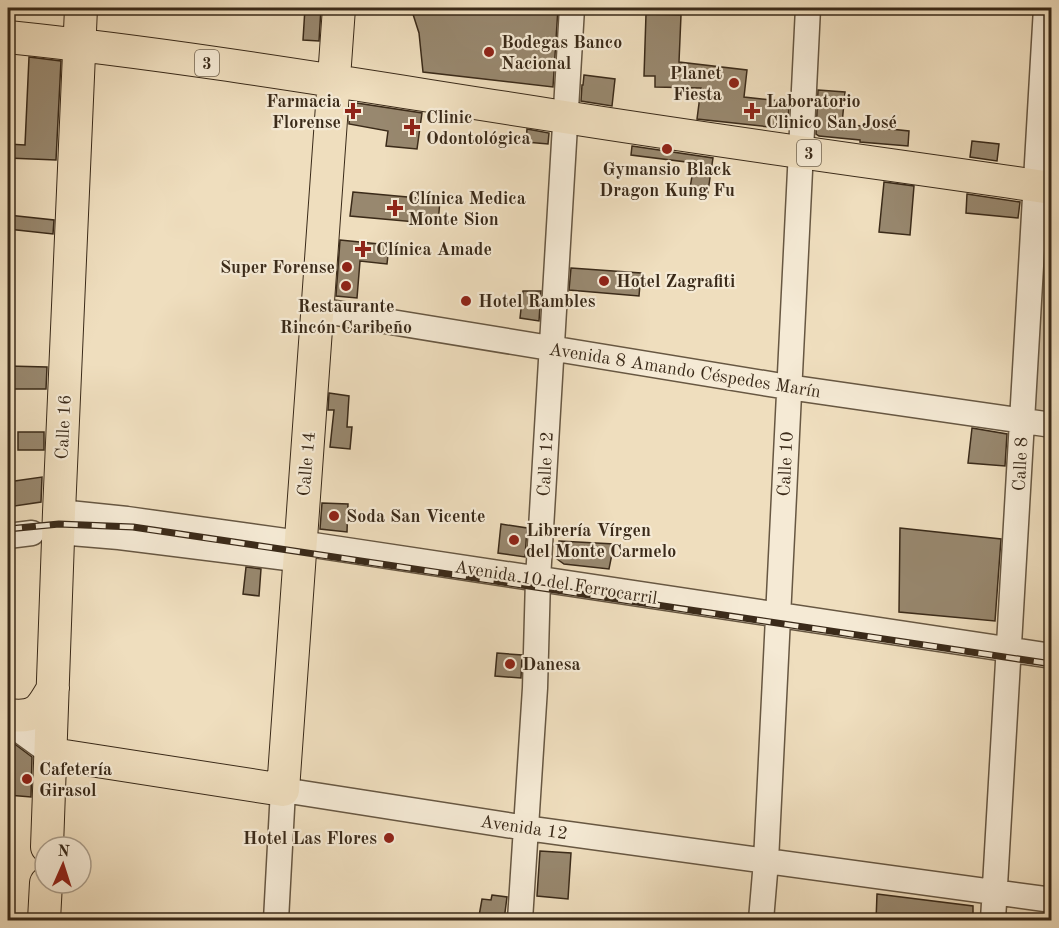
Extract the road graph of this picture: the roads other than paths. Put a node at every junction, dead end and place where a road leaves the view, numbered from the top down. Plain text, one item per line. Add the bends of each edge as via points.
1 (81, 8) edge
2 (339, 8) edge
3 (572, 8) edge
4 (808, 8) edge
5 (1046, 8) edge
6 (8, 37) edge
7 (80, 44) junction
8 (333, 81) junction
9 (566, 118) junction
10 (800, 152) junction
11 (1044, 187) edge
12 (318, 310) junction
13 (552, 348) junction
14 (788, 387) junction
15 (1022, 421) junction
16 (1052, 425) edge
17 (50, 526) junction
18 (8, 536) edge
19 (300, 552) junction
20 (538, 586) junction
21 (777, 623) junction
22 (1052, 656) edge
23 (1008, 658) junction
24 (1052, 672) edge
25 (53, 688) junction
26 (8, 715) edge
27 (8, 722) edge
28 (52, 754) junction
29 (283, 790) junction
30 (526, 828) junction
31 (48, 835) edge
32 (766, 861) junction
33 (995, 892) junction
34 (45, 895) edge
35 (1052, 900) edge
36 (44, 921) edge
37 (276, 921) edge
38 (520, 921) edge
39 (761, 921) edge
40 (993, 921) edge

1 - 7 main road, Calle 16
2 - 8 main road, Calle 14
3 - 9 street, Calle 12
4 - 10 street, Calle 10
5 - 11 street, Calle 8
6 - 7 main road, 3
7 - 8 main road, 3
7 - 17 main road, Calle 16
8 - 9 main road
8 - 12 main road, Calle 14
9 - 10 main road, 3
9 - 13 street, Calle 12
10 - 11 main road, 3
10 - 14 street, Calle 10
11 - 15 street, Calle 8
12 - 13 street, Avenida 8 Amando Céspedes Marín
12 - 19 main road, Calle 14
13 - 14 street, Avenida 8 Amando Céspedes Marín
13 - 20 street, Calle 12
14 - 15 street, Avenida 8 Amando Céspedes Marín
14 - 21 street, Calle 10
15 - 16 street, Avenida 8 Amando Céspedes Marín
15 - 23 street, Calle 8
17 - 18 street, Avenida 10 del Ferrocarril
17 - 19 street, Avenida 10 del Ferrocarril via 119,537
17 - 25 main road, Calle 16
19 - 20 street, Avenida 10 del Ferrocarril
19 - 29 main road, Calle 14
20 - 21 street, Avenida 10 del Ferrocarril
20 - 30 street, Calle 12
21 - 23 street, Avenida 10 del Ferrocarril
21 - 32 street, Calle 10
22 - 23 street, Avenida 10 del Ferrocarril
23 - 24 street, Avenida 10 del Ferrocarril
23 - 33 street, Calle 8
25 - 26 main road via 37,711
25 - 28 main road, Calle 16
27 - 28 street, Avenida 12
28 - 29 main road, Avenida 12
28 - 31 main road, Calle 16
29 - 30 street, Avenida 12
29 - 37 street, Calle 14
30 - 32 street, Avenida 12
30 - 38 street, Calle 12
32 - 33 street, Avenida 12
32 - 39 street, Calle 10
33 - 35 street, Avenida 12
33 - 40 street, Calle 8
34 - 36 main road

